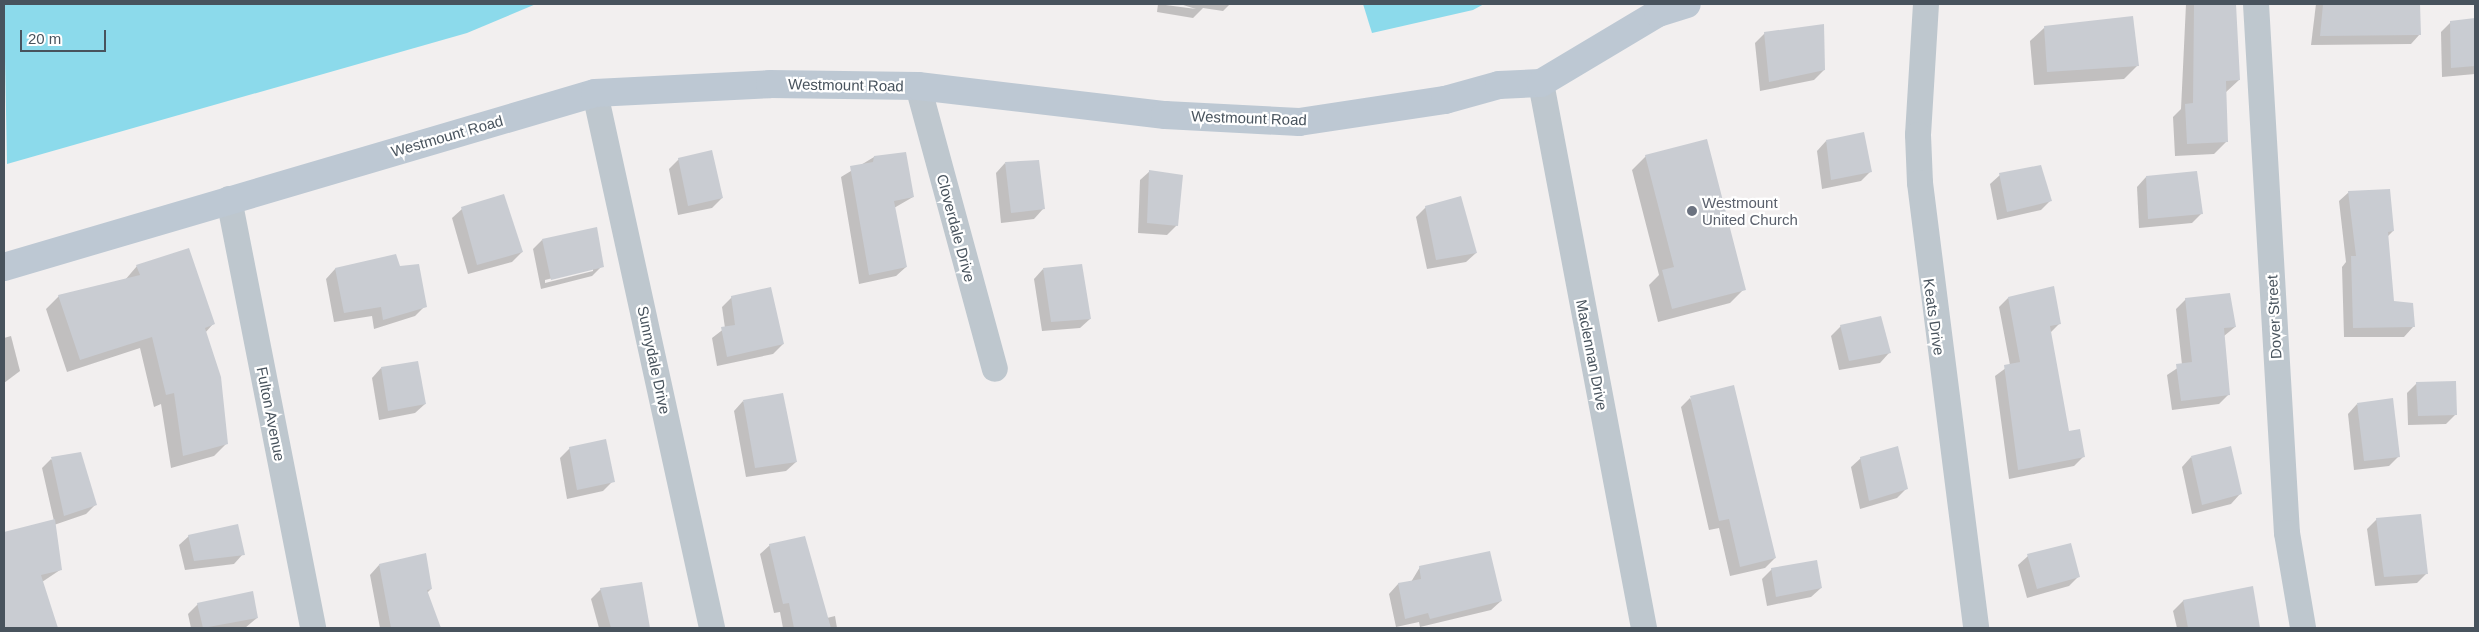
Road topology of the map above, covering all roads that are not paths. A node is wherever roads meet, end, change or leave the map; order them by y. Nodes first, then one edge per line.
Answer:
1 (1686, 4) edge
2 (1926, 4) edge
3 (2256, 4) edge
4 (1540, 83) junction
5 (918, 86) junction
6 (595, 93) junction
7 (229, 199) junction
8 (4, 266) edge
9 (995, 369) dead end
10 (313, 628) edge
11 (712, 628) edge
12 (1644, 628) edge
13 (1976, 628) edge
14 (2303, 628) edge

1 - 4 main road, Westmount Road
2 - 13 street, Keats Drive
3 - 14 street, Dover Street
4 - 5 main road, Westmount Road
4 - 12 street, Maclennan Drive
5 - 6 main road, Westmount Road
5 - 9 street, Cloverdale Drive
6 - 7 main road, Westmount Road
6 - 11 street, Sunnydale Drive
7 - 8 main road, Westmount Road
7 - 10 street, Fulton Avenue

